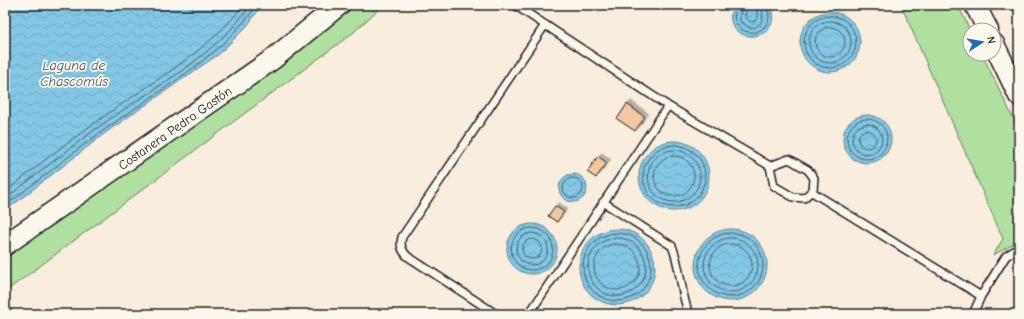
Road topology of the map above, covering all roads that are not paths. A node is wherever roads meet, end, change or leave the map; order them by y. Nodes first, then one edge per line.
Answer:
1 (339, 5) edge
2 (515, 5) edge
3 (975, 5) edge
4 (984, 22) edge
5 (545, 24) junction
6 (1002, 61) edge
7 (1019, 96) edge
8 (668, 106) junction
9 (770, 166) junction
10 (812, 192) junction
11 (603, 202) junction
12 (5, 245) edge
13 (1019, 248) edge
14 (981, 296) junction
15 (496, 314) edge
16 (528, 314) edge
17 (689, 314) edge
18 (973, 314) edge

1 - 12 main road, Costanera Pedro Gastón
2 - 5 lane
3 - 4 main road
5 - 8 lane
5 - 15 lane
6 - 7 main road
8 - 9 lane
8 - 11 lane
9 - 10 lane
9 - 10 lane
10 - 14 lane
11 - 16 lane
11 - 17 lane
13 - 14 lane
14 - 18 lane

